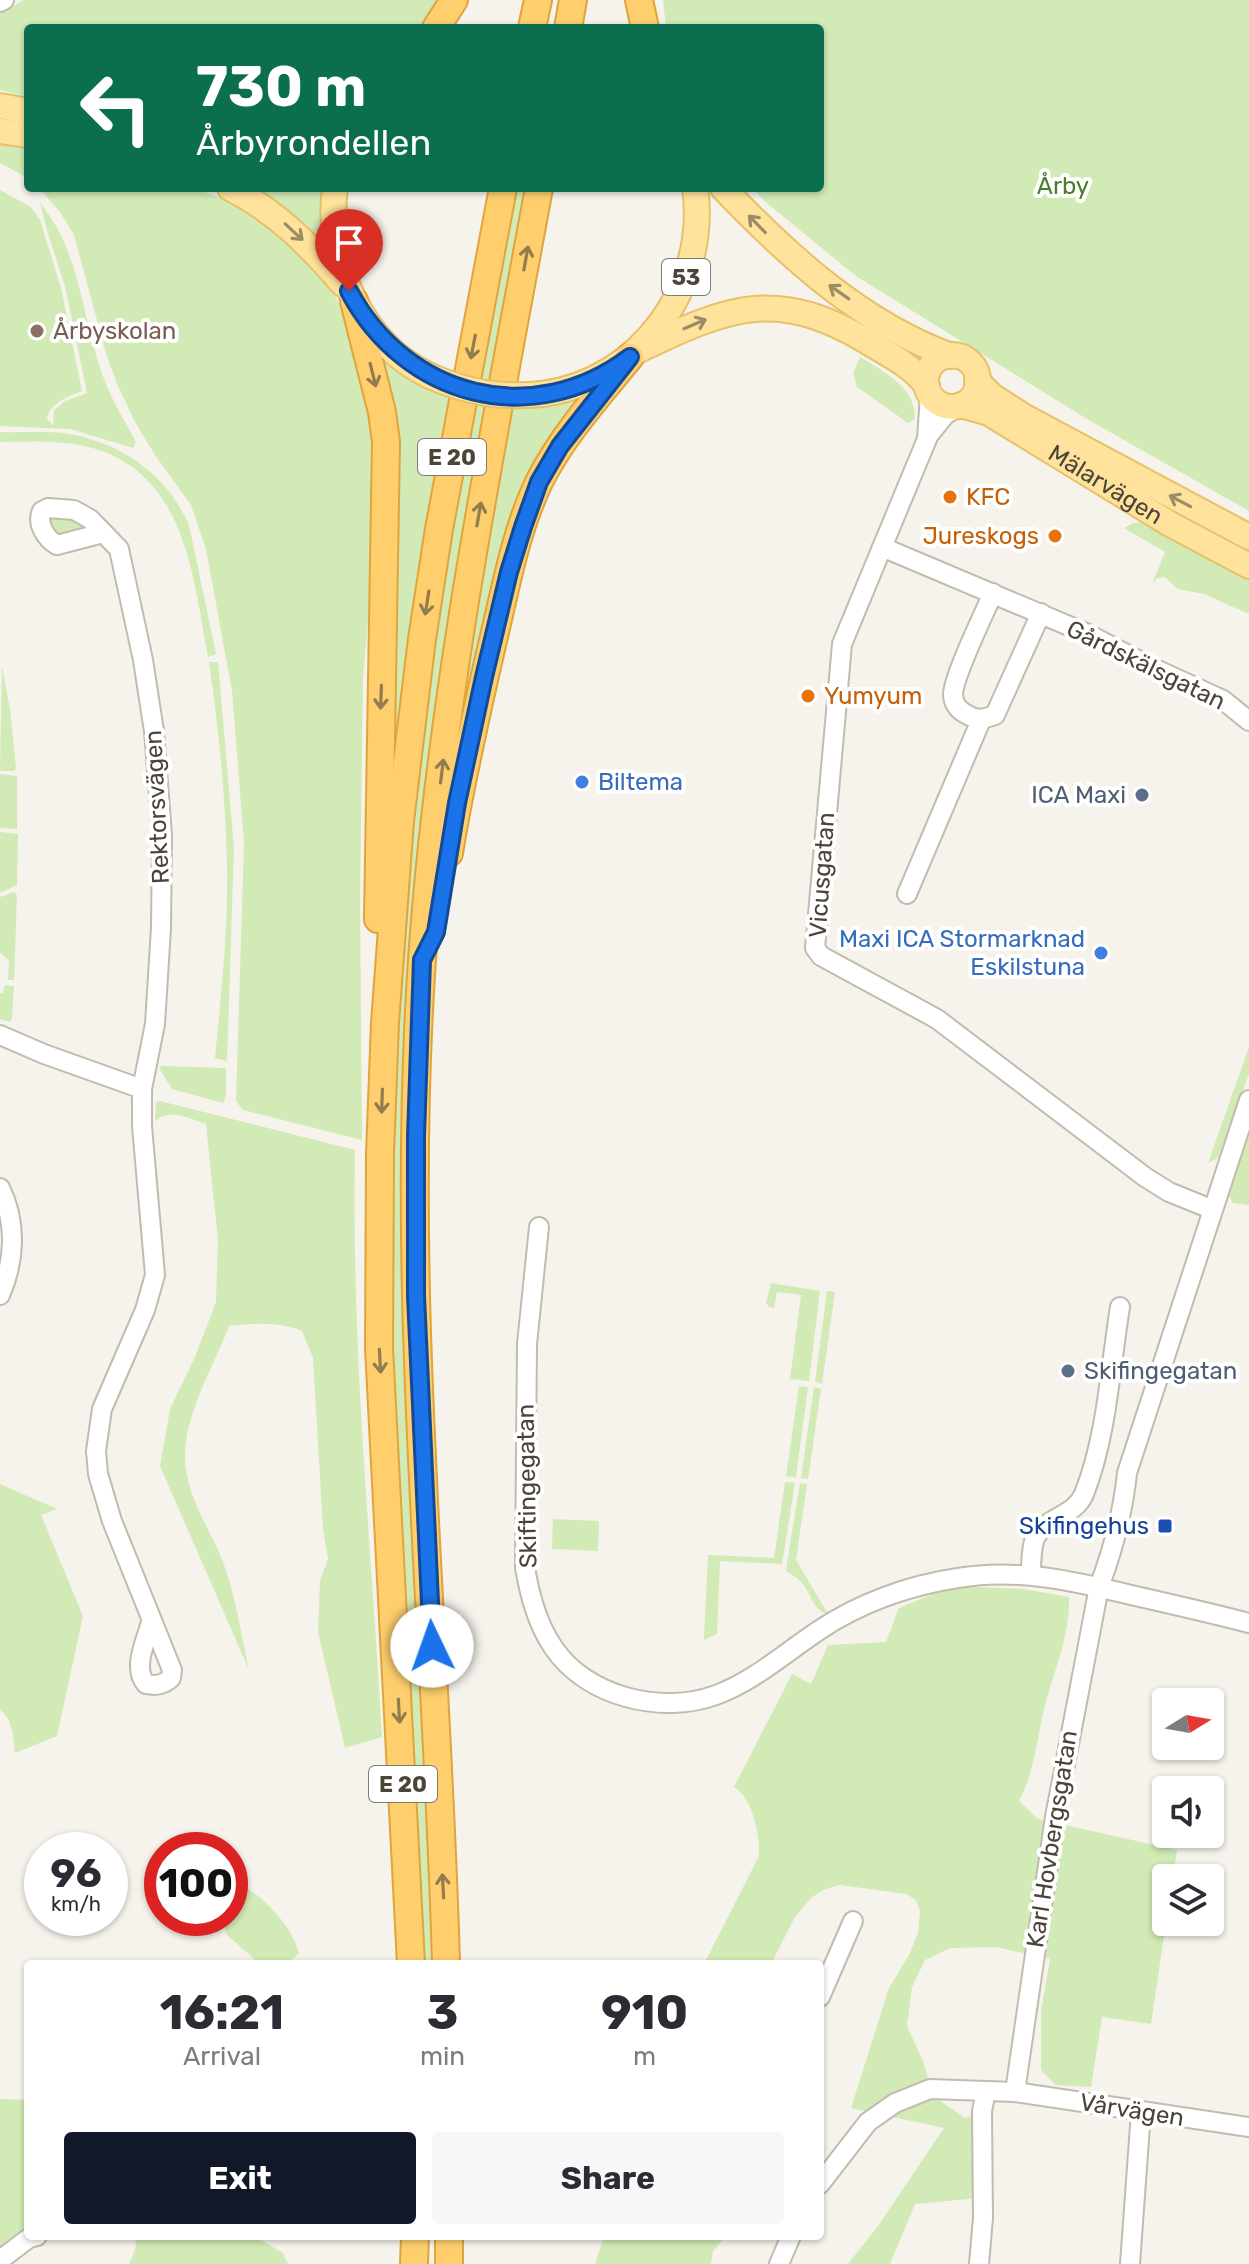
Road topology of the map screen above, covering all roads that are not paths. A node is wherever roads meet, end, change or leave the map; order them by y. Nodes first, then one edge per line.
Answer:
1 (454, 0) edge
2 (538, 0) edge
3 (573, 0) edge
4 (639, 0) edge
5 (439, 24) edge
6 (533, 24) edge
7 (569, 24) edge
8 (644, 24) edge
9 (0, 106) edge
10 (24, 110) edge
11 (0, 131) edge
12 (24, 134) edge
13 (237, 192) edge
14 (335, 192) edge
15 (502, 192) edge
16 (538, 192) edge
17 (696, 192) edge
18 (727, 192) edge
19 (352, 296) junction
20 (633, 354) junction
21 (951, 356) junction
22 (895, 359) junction
23 (977, 381) junction
24 (928, 390) junction
25 (959, 406) junction
26 (927, 439) junction
27 (103, 533) dead end
28 (1249, 537) edge
29 (882, 547) junction
30 (1249, 566) edge
31 (993, 593) junction
32 (1041, 613) junction
33 (981, 720) junction
34 (1249, 721) edge
35 (907, 894) dead end
36 (422, 960) junction
37 (385, 1023) junction
38 (0, 1035) edge
39 (142, 1089) junction
40 (1249, 1100) edge
41 (0, 1188) edge
42 (1211, 1209) junction
43 (539, 1227) dead end
44 (0, 1295) edge
45 (1120, 1307) dead end
46 (1031, 1574) junction
47 (1099, 1587) junction
48 (151, 1622) dead end
49 (1249, 1623) edge
50 (853, 1921) dead end
51 (411, 1960) edge
52 (446, 1960) edge
53 (824, 1988) edge
54 (986, 2091) junction
55 (1015, 2092) junction
56 (1141, 2112) junction
57 (1249, 2127) edge
58 (824, 2175) edge
59 (26, 2240) edge
60 (415, 2240) edge
61 (449, 2240) edge
62 (789, 2240) edge
63 (0, 2260) edge
64 (414, 2264) edge
65 (449, 2264) edge
66 (779, 2264) edge
67 (979, 2264) edge
68 (1130, 2264) edge

1 - 5 highway
2 - 6 highway
3 - 7 highway
4 - 8 highway
9 - 10 main road
11 - 12 main road
13 -> 19 main road, 53
14 - 19 main road, 53
15 -> 37 highway, E 20
36 -> 16 highway, E 20
17 - 20 main road, 53
21 -> 18 main road
19 - 20 main road, 53, bridge
19 -> 37 highway, E 20
20 -> 22 main road
20 - 36 highway, E 20
21 - 23 main road
21 - 24 main road
22 - 24 main road
22 - 26 street
23 - 25 main road
28 -> 23 main road, Mälarvägen
24 - 25 main road
24 - 26 street, Vicusgatan
25 - 26 street, Vicusgatan
25 - 30 main road, Mälarvägen
26 - 29 street, Vicusgatan
27 - 39 street, Rektorsvägen
29 - 31 street, Gårdskälsgatan
29 - 42 street, Vicusgatan
31 - 32 street, Gårdskälsgatan
31 - 33 street
32 - 33 street, Gårdskälsgatan
32 - 34 street, Gårdskälsgatan
33 - 35 street, Gårdskälsgatan
52 -> 36 highway, E 20
37 -> 51 highway, E 20
38 - 39 street
39 - 48 street, Rektorsvägen
40 - 42 street, Karl Hovbergsgatan
41 - 44 street
42 - 47 street, Karl Hovbergsgatan
43 - 46 street, Skiftingegatan
45 - 46 street
46 - 47 street, Skiftingegatan
47 - 49 street
47 - 55 street, Karl Hovbergsgatan
50 - 53 street
54 - 55 street, Vårvägen
54 - 58 street, Vårvägen
54 - 67 street
55 - 56 street, Vårvägen
56 - 57 street, Vårvägen
56 - 68 street
59 - 63 street
60 - 64 highway
61 - 65 highway
62 - 66 street

